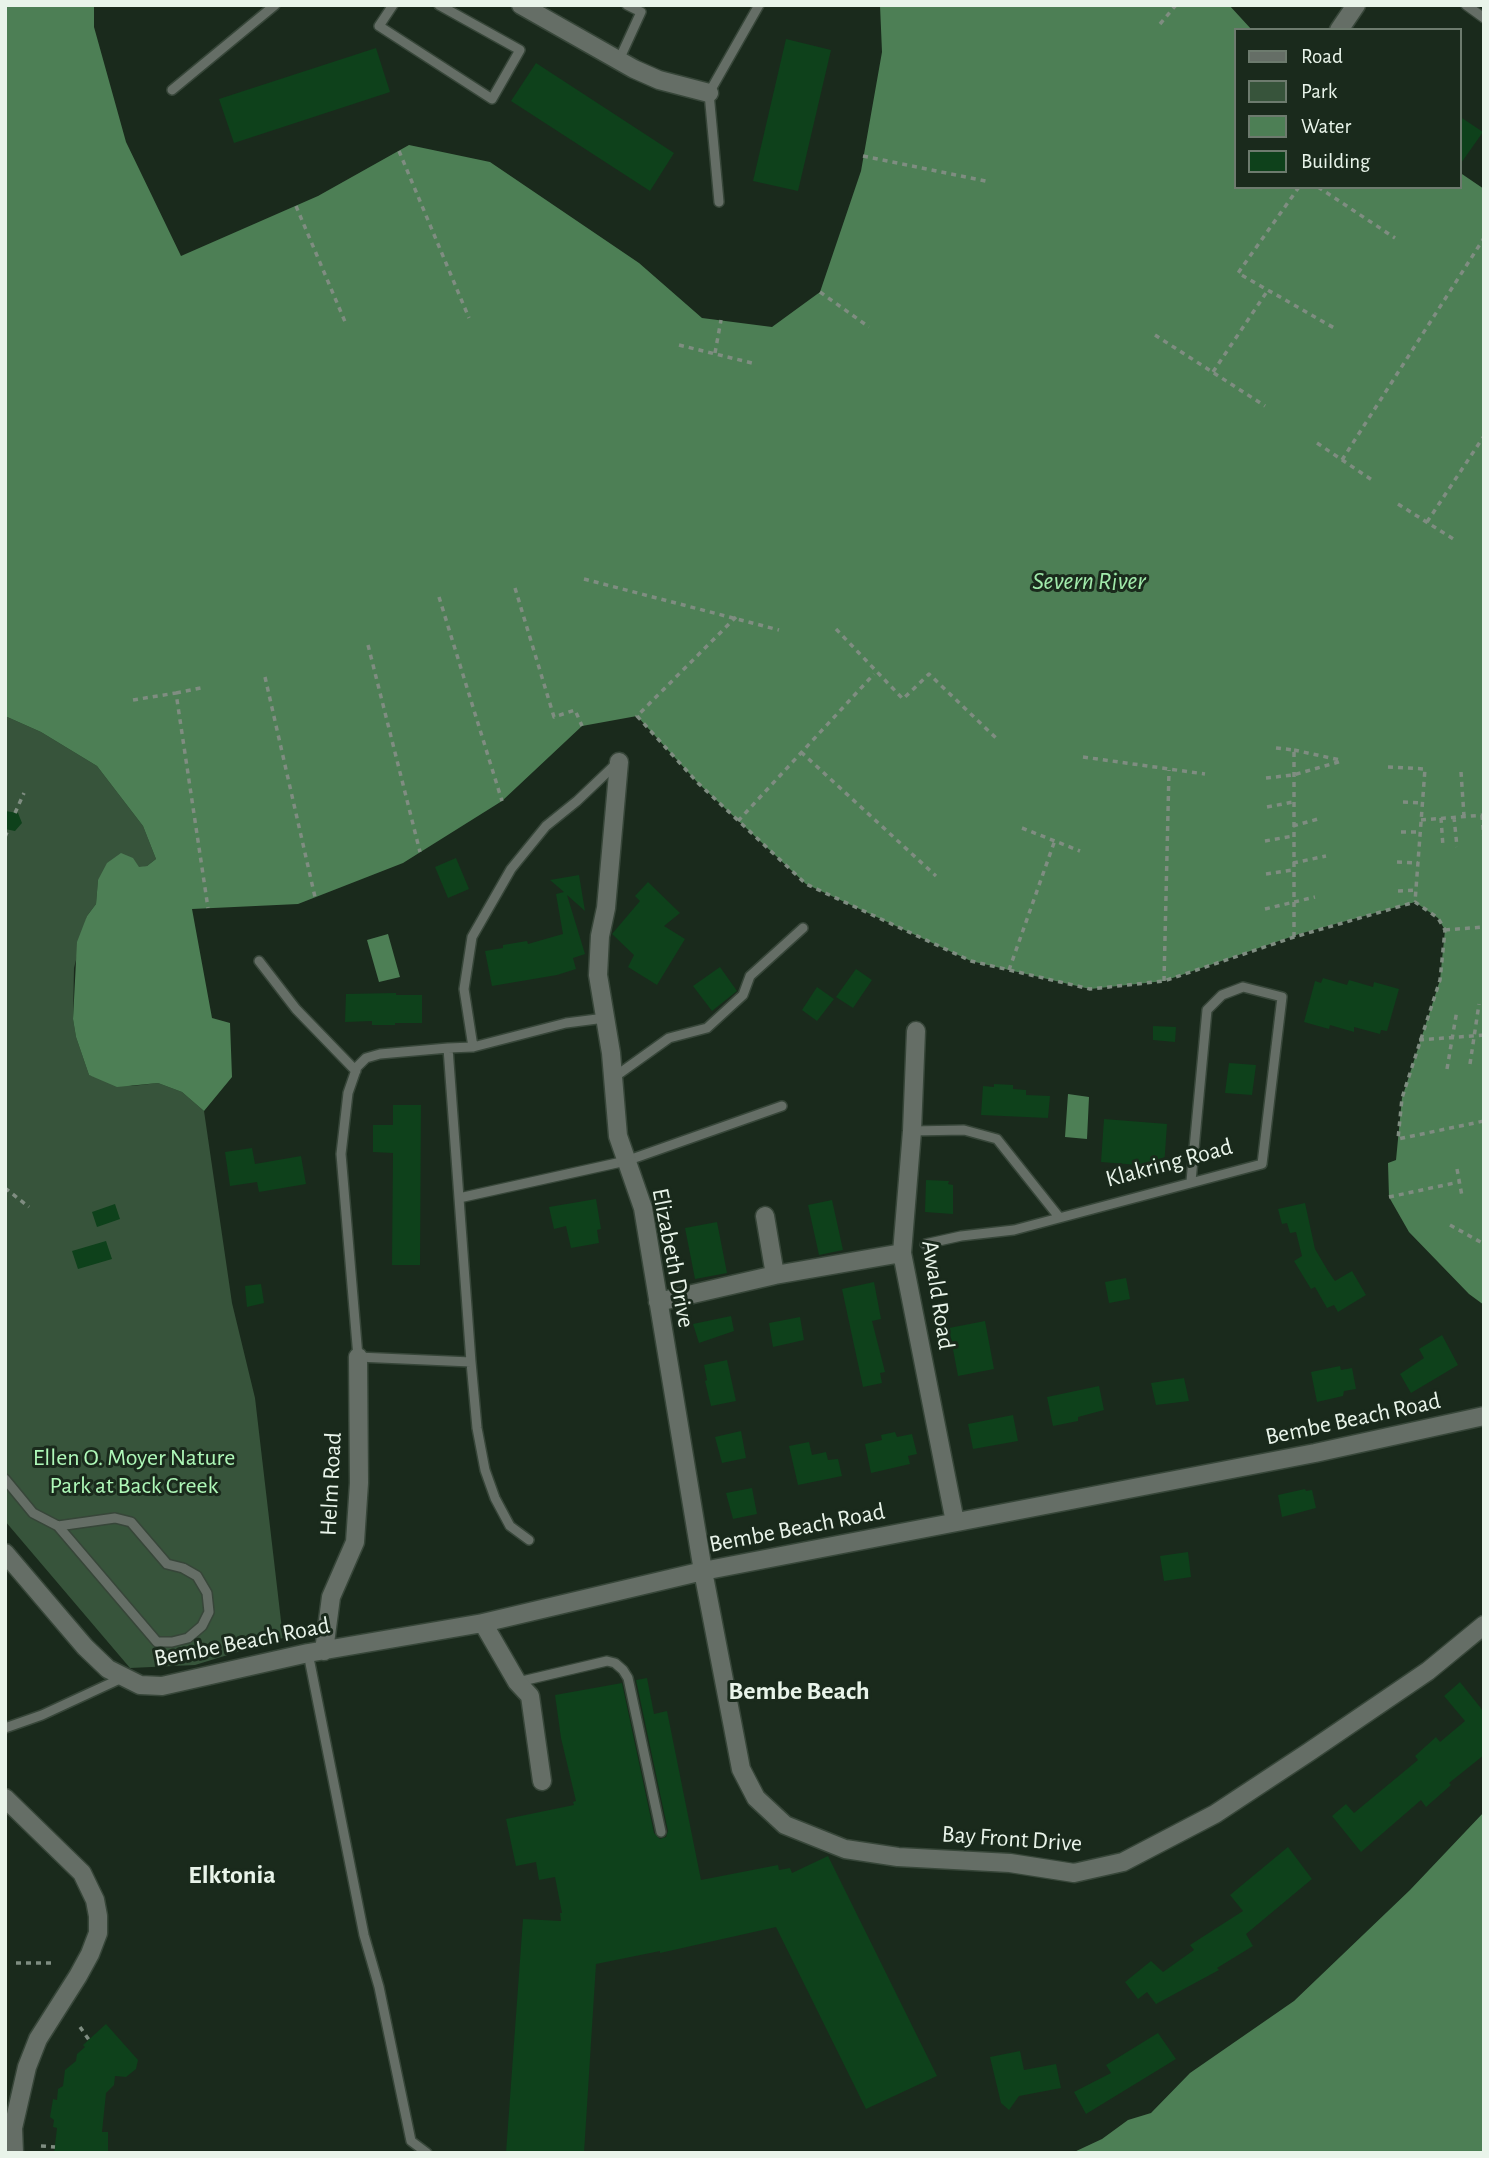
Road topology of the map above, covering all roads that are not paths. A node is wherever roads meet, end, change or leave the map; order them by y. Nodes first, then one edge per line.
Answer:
1 (275, 5) edge
2 (393, 5) edge
3 (439, 5) edge
4 (521, 5) edge
5 (627, 5) edge
6 (759, 5) edge
7 (1356, 5) edge
8 (1466, 5) edge
9 (1484, 18) edge
10 (1340, 28) edge
11 (619, 61) junction
12 (172, 90) dead end
13 (709, 93) junction
14 (719, 202) dead end
15 (619, 762) joint
16 (803, 928) dead end
17 (260, 961) dead end
18 (605, 1018) junction
19 (916, 1031) dead end
20 (474, 1046) junction
21 (449, 1048) junction
22 (356, 1070) junction
23 (613, 1078) junction
24 (782, 1106) dead end
25 (912, 1131) junction
26 (626, 1161) junction
27 (1191, 1181) junction
28 (459, 1198) junction
29 (765, 1216) dead end
30 (1059, 1217) junction
31 (925, 1244) dead end
32 (901, 1253) junction
33 (775, 1275) junction
34 (658, 1302) junction
35 (358, 1357) junction
36 (471, 1362) junction
37 (1484, 1416) edge
38 (5, 1479) edge
39 (956, 1522) junction
40 (58, 1527) junction
41 (529, 1541) dead end
42 (5, 1553) edge
43 (703, 1571) junction
44 (483, 1623) junction
45 (1484, 1625) edge
46 (316, 1652) junction
47 (122, 1678) junction
48 (517, 1682) junction
49 (5, 1728) edge
50 (542, 1781) dead end
51 (5, 1798) edge
52 (661, 1832) dead end
53 (9, 2127) edge
54 (14, 2153) edge
55 (427, 2153) edge

1 - 12 lane
2 - 3 lane
4 - 11 street
5 - 11 lane
6 - 13 lane
7 - 10 street
8 - 9 lane
11 - 13 street
13 - 14 lane
15 - 18 street, Elizabeth Drive
15 - 20 lane
16 - 23 lane
17 - 22 lane
18 - 20 lane
18 - 23 street, Elizabeth Drive
19 - 25 street, Awald Road
20 - 21 lane
21 - 22 lane
21 - 28 lane
22 - 35 lane
23 - 26 street, Elizabeth Drive
24 - 26 lane
25 - 30 lane
25 - 32 street, Awald Road
26 - 28 lane
26 - 34 street, Elizabeth Drive
27 - 27 lane, Klakring Road
27 - 30 lane, Klakring Road
28 - 36 lane
29 - 33 street
30 - 31 lane, Klakring Road
32 - 33 street
32 - 39 street, Awald Road
33 - 34 street
34 - 43 street, Elizabeth Drive
35 - 36 lane
35 - 46 street, Helm Road
36 - 41 lane
37 - 39 street, Bembe Beach Road
38 - 40 lane
39 - 43 street, Bembe Beach Road
40 - 40 lane
42 - 47 street
43 - 44 street, Bembe Beach Road
43 - 45 street, Bay Front Drive
44 - 46 street, Bembe Beach Road
44 - 48 street
46 - 47 street, Bembe Beach Road
46 - 55 lane
47 - 49 lane
48 - 50 street
48 - 52 lane
51 - 53 street
53 - 54 street

